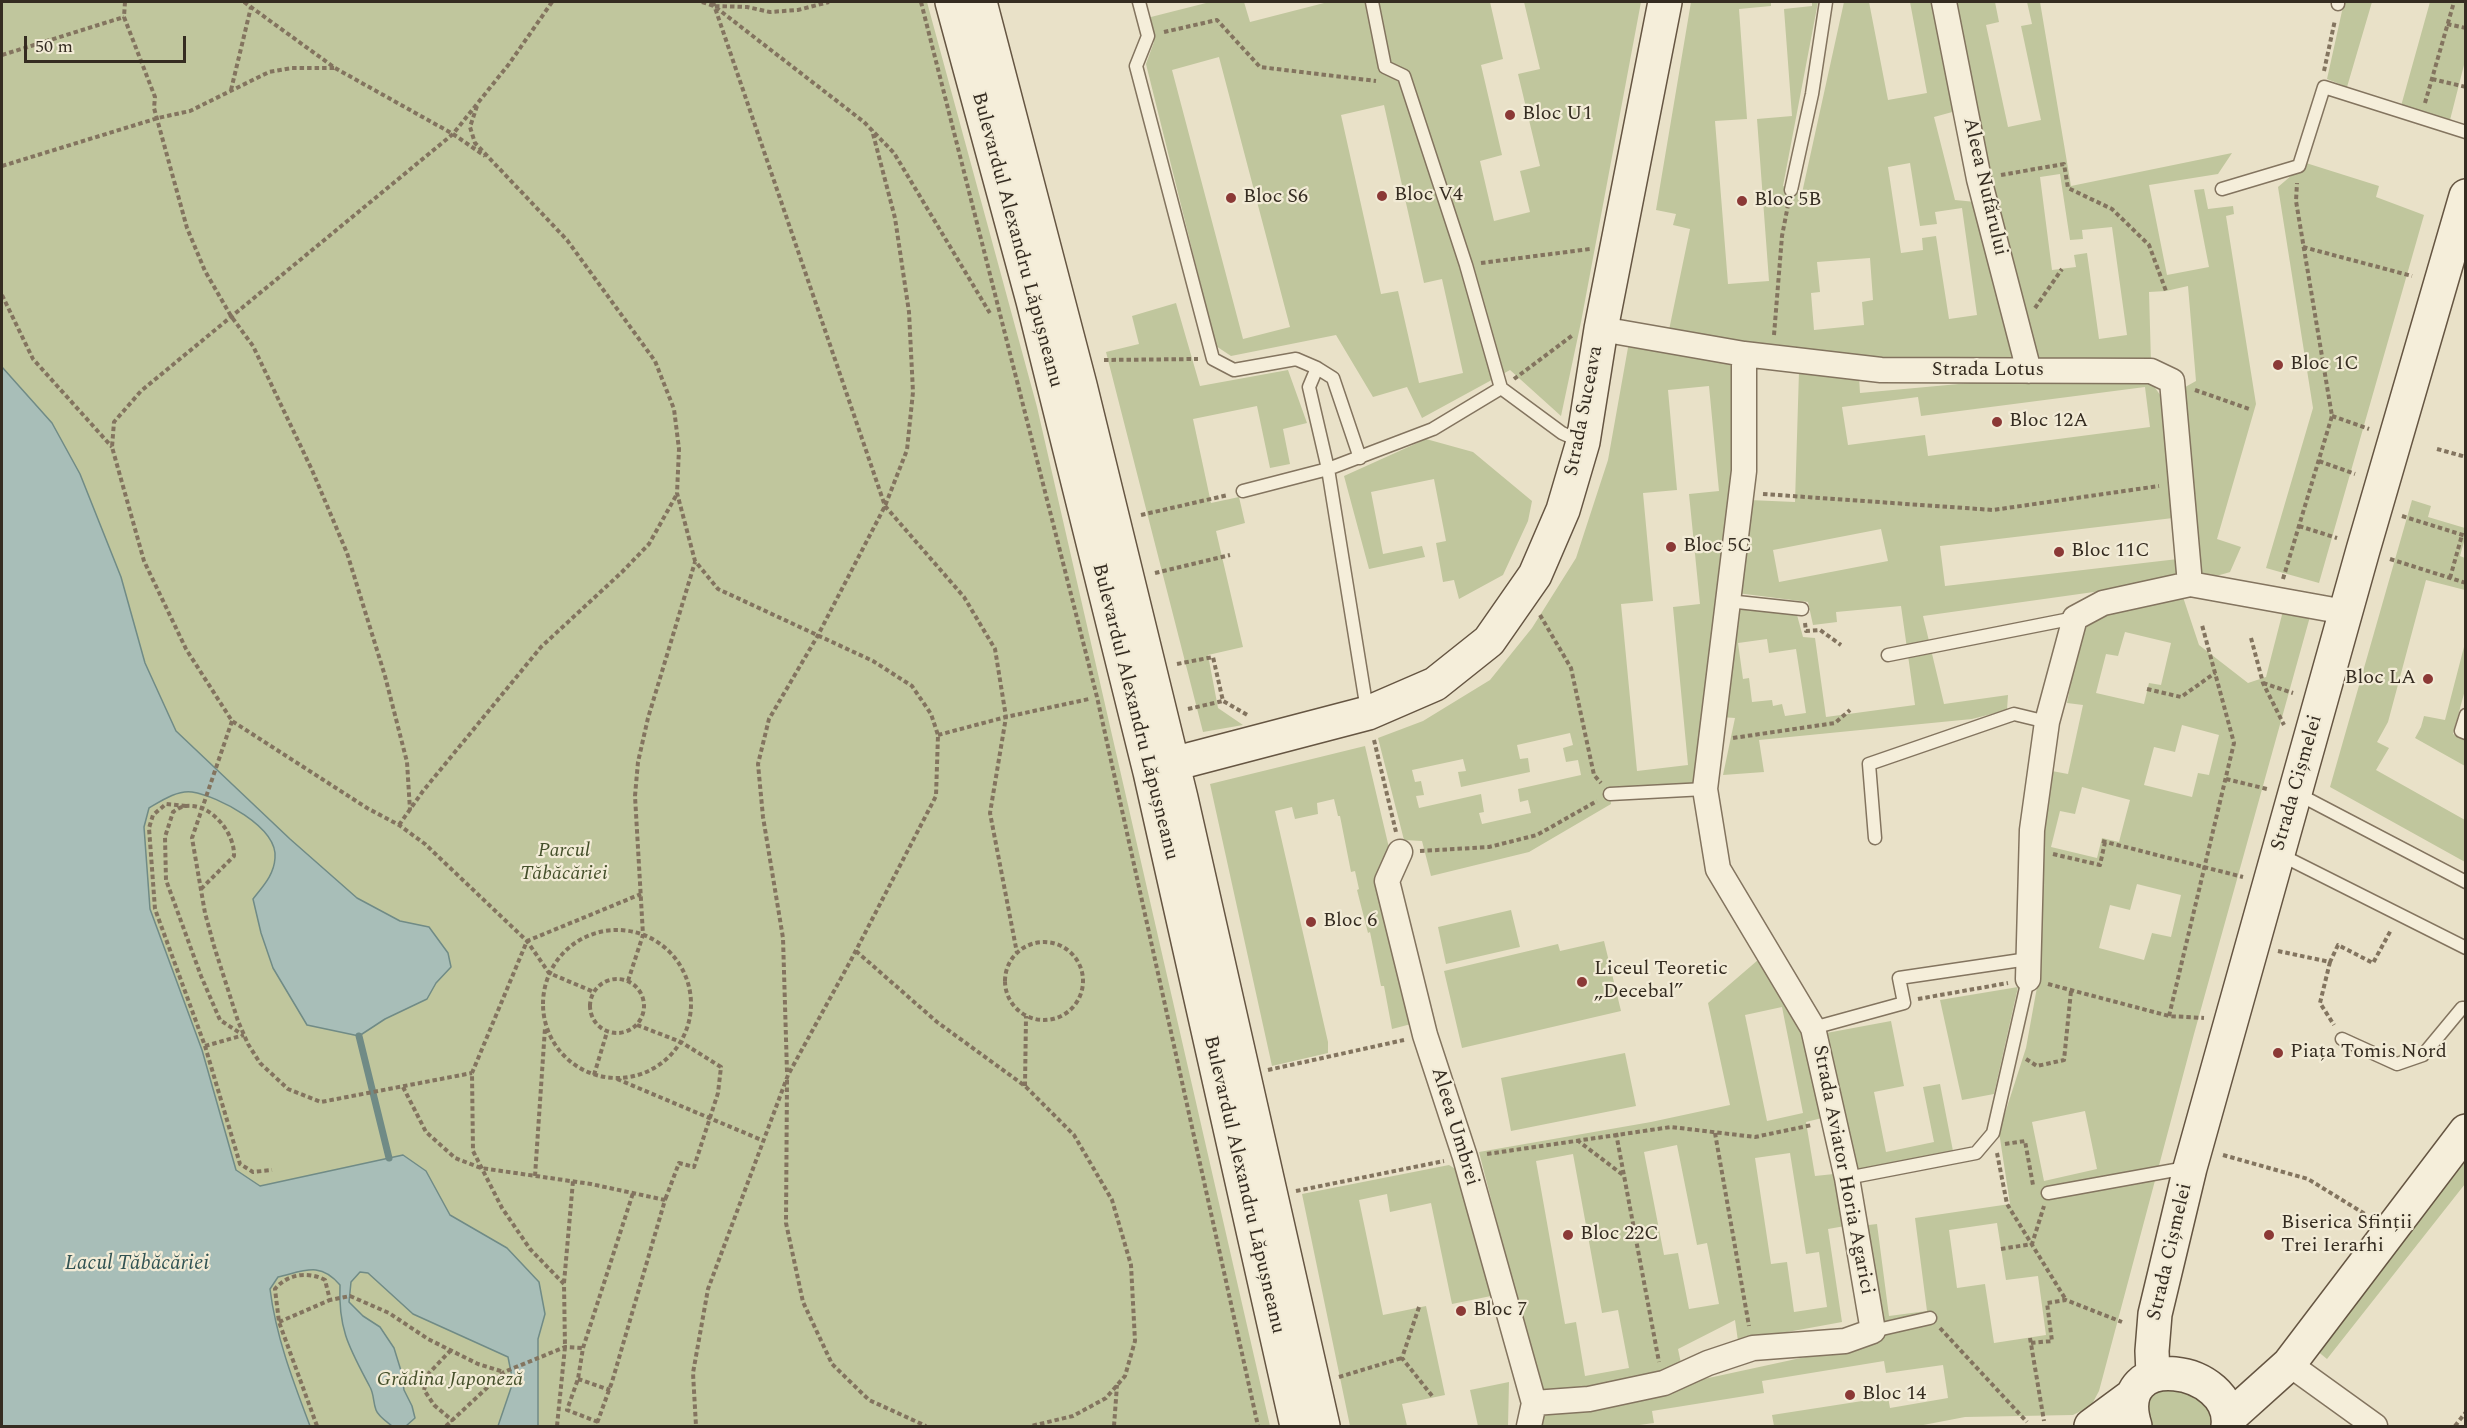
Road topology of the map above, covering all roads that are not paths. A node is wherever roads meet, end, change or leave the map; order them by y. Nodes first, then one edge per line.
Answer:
1 (952, 2) edge
2 (980, 2) edge
3 (1139, 2) edge
4 (1372, 2) edge
5 (1665, 2) edge
6 (1826, 2) edge
7 (1944, 2) edge
8 (2466, 132) edge
9 (2222, 189) dead end
10 (1791, 190) road end
11 (2466, 196) edge
12 (1589, 331) junction
13 (1744, 354) junction
14 (1317, 368) junction
15 (2029, 371) junction
16 (1501, 388) junction
17 (1583, 442) junction
18 (1360, 459) junction
19 (1328, 469) junction
20 (1243, 491) road end
21 (2190, 584) junction
22 (1728, 601) junction
23 (1802, 609) dead end
24 (2345, 612) junction
25 (2075, 618) junction
26 (1888, 655) dead end
27 (2466, 715) edge
28 (2047, 722) junction
29 (1370, 724) junction
30 (2466, 733) edge
31 (1173, 764) junction
32 (1705, 789) junction
33 (2281, 791) junction
34 (1610, 794) road end
35 (1875, 838) dead end
36 (1400, 852) road end
37 (2278, 853) junction
38 (2466, 882) edge
39 (2466, 948) edge
40 (2028, 969) junction
41 (2466, 1008) edge
42 (1813, 1029) junction
43 (2342, 1039) road end
44 (2466, 1131) edge
45 (2190, 1168) junction
46 (1847, 1178) junction
47 (2048, 1193) road end
48 (1930, 1318) road end
49 (1873, 1331) junction
50 (2286, 1368) junction
51 (2206, 1385) junction
52 (2140, 1399) edge
53 (1534, 1403) junction
54 (2229, 1422) edge
55 (1297, 1426) edge
56 (1323, 1426) edge
57 (1529, 1426) edge
58 (2091, 1426) edge
59 (2375, 1426) edge

1 - 55 main road, Bulevardul Alexandru Lăpușneanu
2 - 31 main road, Bulevardul Alexandru Lăpușneanu
3 - 14 lane
4 - 16 lane
5 - 12 main road, Strada Suceava
6 - 10 lane
7 - 15 street, Aleea Nufărului
8 - 9 lane
11 - 24 main road, Strada Cișmelei
12 - 13 street, Strada Lotus
12 - 17 main road, Strada Suceava
13 - 15 street, Strada Lotus
13 - 22 street, Strada Aviator Horia Agarici
14 - 18 lane
14 - 19 lane
15 - 21 street, Strada Lotus
16 - 17 lane
16 - 18 lane
17 - 29 main road, Strada Suceava
18 - 19 lane
19 - 20 lane
19 - 29 lane
21 - 24 street
21 - 25 street
22 - 23 lane
22 - 32 street, Strada Aviator Horia Agarici
24 - 33 main road, Strada Cișmelei
25 - 26 lane
25 - 28 street
27 - 30 lane
28 - 35 lane
28 - 40 street
29 - 31 main road, Strada Suceava
31 - 56 main road, Bulevardul Alexandru Lăpușneanu
32 - 34 lane
32 - 42 street, Strada Aviator Horia Agarici
33 - 37 main road, Strada Cișmelei
33 - 38 lane
36 - 53 street, Aleea Umbrei
37 - 39 lane
37 - 45 main road, Strada Cișmelei
40 - 42 lane
40 - 46 lane
41 - 43 lane
42 - 46 street, Strada Aviator Horia Agarici
44 - 50 main road
45 - 47 lane
45 - 52 main road, Strada Cișmelei
46 - 49 street, Strada Aviator Horia Agarici
48 - 49 lane
49 - 53 street
50 - 51 main road
50 - 54 main road
50 - 59 street
51 - 52 main road
51 - 54 main road
52 - 58 main road
53 - 57 street, Aleea Umbrei

